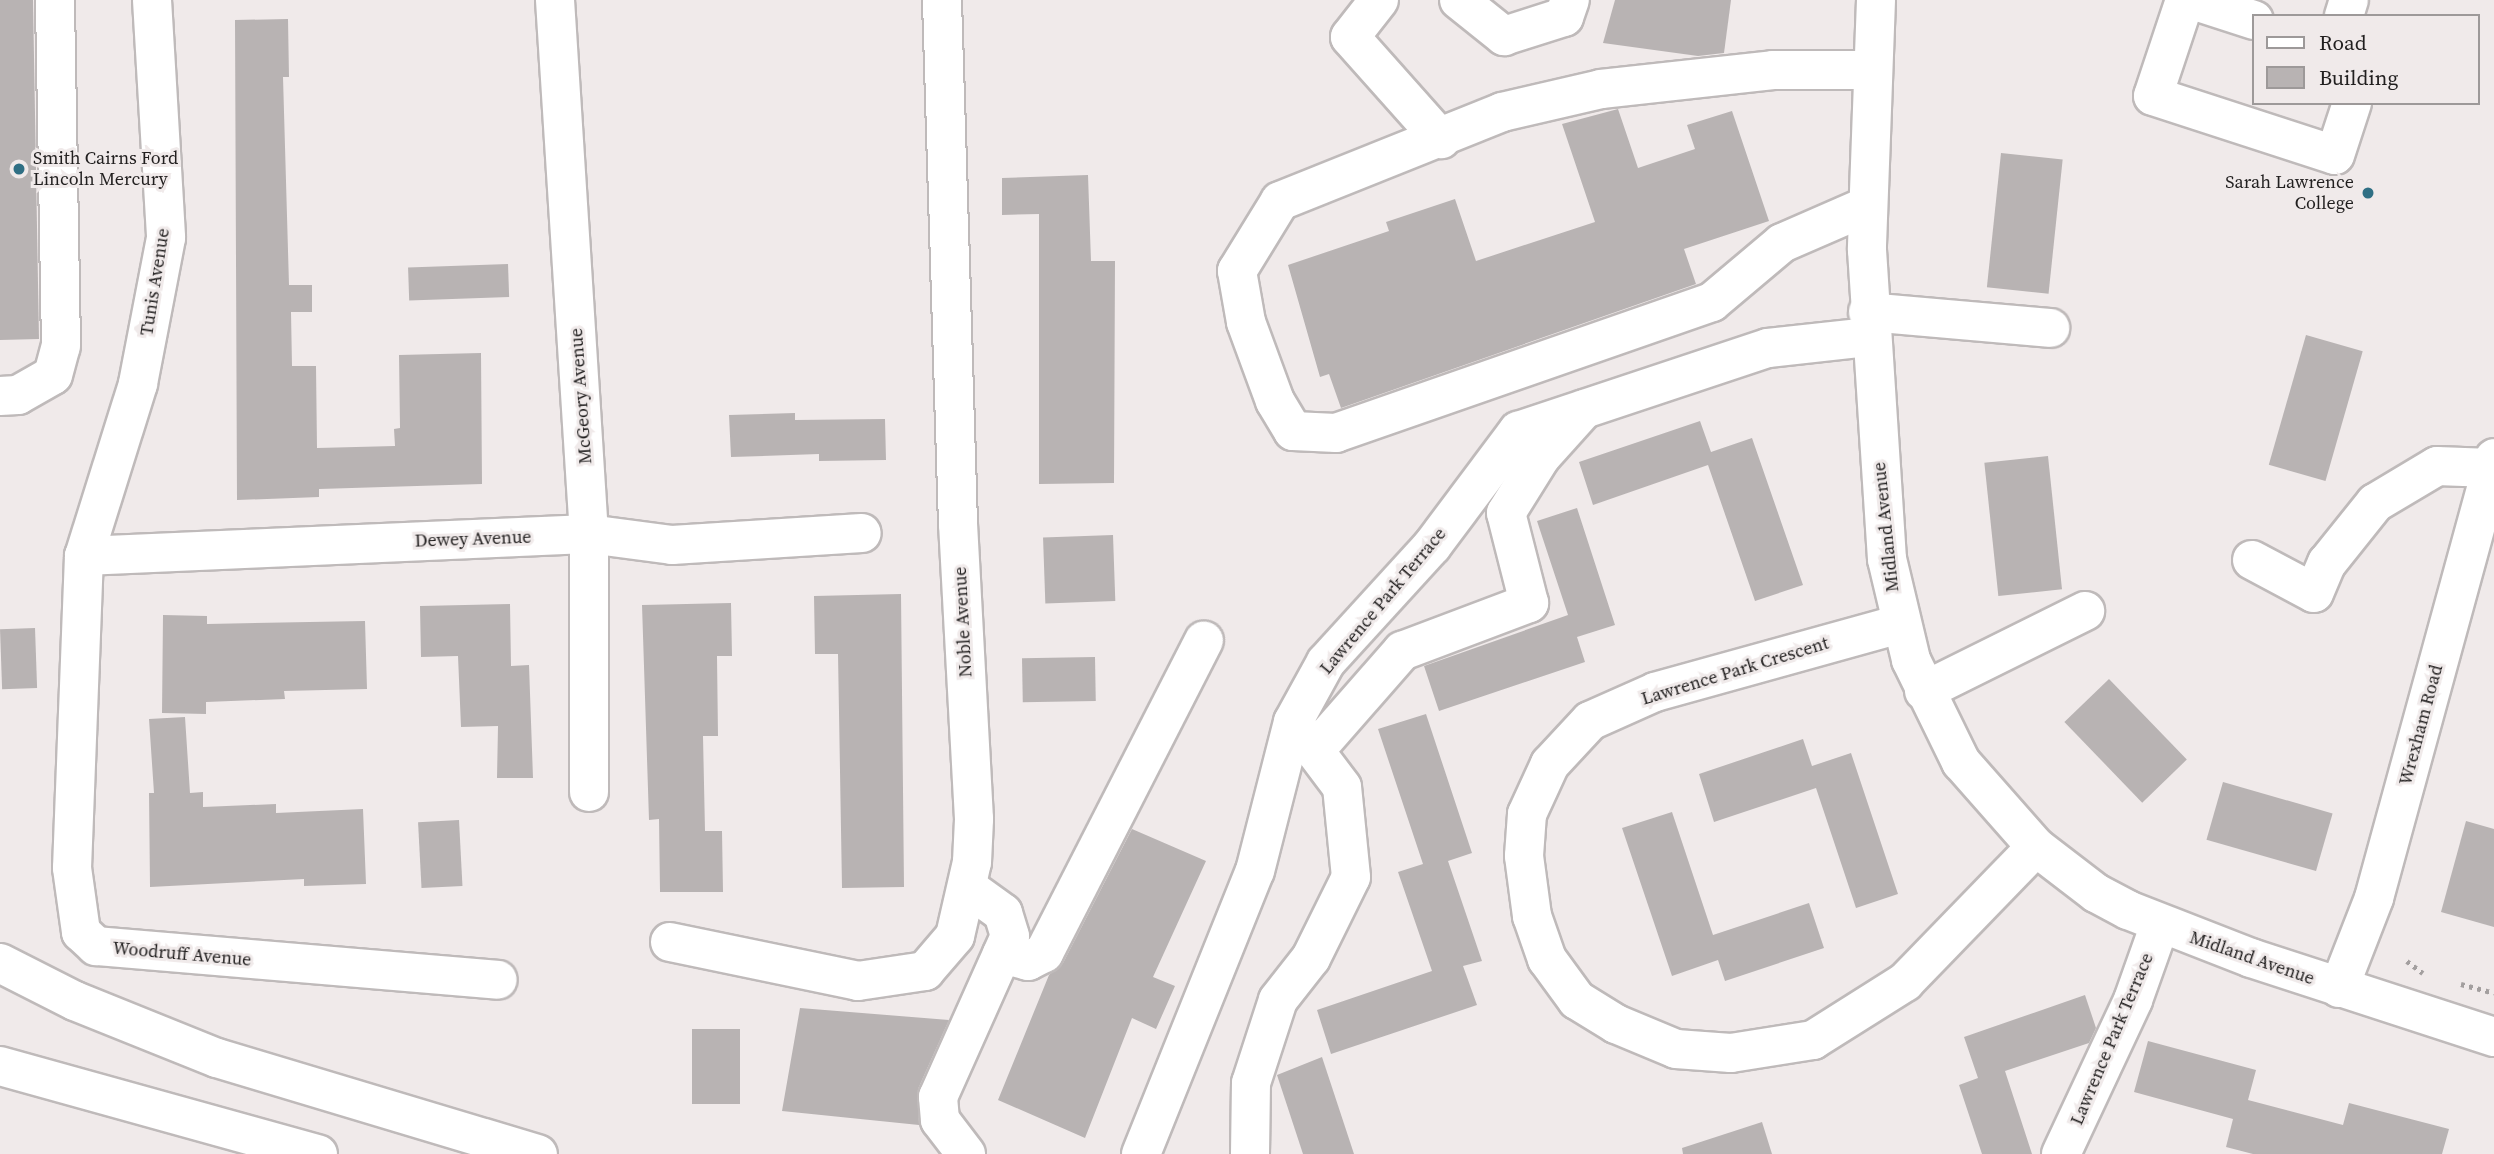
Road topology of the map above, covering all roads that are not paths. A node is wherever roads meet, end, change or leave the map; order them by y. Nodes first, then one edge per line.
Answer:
1 (55, 0) edge
2 (152, 0) edge
3 (555, 0) edge
4 (942, 0) edge
5 (1379, 0) edge
6 (1459, 0) edge
7 (1570, 0) edge
8 (1876, 0) edge
9 (2201, 2) edge
10 (2252, 19) edge
11 (1872, 70) junction
12 (2351, 105) edge
13 (1441, 139) junction
14 (1867, 206) junction
15 (1869, 325) junction
16 (2050, 328) dead end
17 (0, 396) edge
18 (1588, 406) junction
19 (2493, 463) edge
20 (862, 533) dead end
21 (589, 534) junction
22 (84, 556) junction
23 (2252, 560) dead end
24 (2085, 611) dead end
25 (1900, 624) junction
26 (1203, 641) dead end
27 (1924, 691) junction
28 (1306, 735) junction
29 (589, 792) dead end
30 (2036, 847) junction
31 (967, 887) junction
32 (2160, 924) junction
33 (670, 943) dead end
34 (1002, 954) junction
35 (0, 963) edge
36 (498, 980) dead end
37 (2339, 988) junction
38 (2494, 1037) edge
39 (0, 1066) edge
40 (318, 1154) edge
41 (538, 1154) edge
42 (966, 1154) edge
43 (1142, 1154) edge
44 (1250, 1154) edge
45 (2061, 1154) edge

1 - 17 main road
2 - 22 main road, Tunis Avenue
3 - 21 main road, McGeory Avenue
4 - 31 main road, Noble Avenue
5 - 13 main road
6 - 7 main road
8 - 11 main road, Midland Avenue
9 - 10 main road
9 - 12 main road
11 - 13 main road
11 - 14 main road, Midland Avenue
13 - 14 main road
14 - 15 main road, Midland Avenue
15 - 16 main road, Lawrence Park Terrace
15 - 18 main road, Lawrence Park Terrace
15 - 25 main road, Midland Avenue
18 - 28 main road, Lawrence Park Terrace
18 - 28 main road
19 - 23 main road
19 - 37 main road, Wrexham Road
20 - 21 main road, Dewey Avenue
21 - 22 main road, Dewey Avenue
21 - 29 main road, McGeory Avenue
22 - 36 main road, Woodruff Avenue
24 - 27 main road
25 - 27 main road, Midland Avenue
25 - 30 main road, Lawrence Park Crescent
26 - 34 main road
27 - 30 main road, Midland Avenue
28 - 43 main road
28 - 44 main road
30 - 32 main road, Midland Avenue
31 - 33 main road, Noble Avenue
31 - 34 main road
32 - 37 main road, Midland Avenue
32 - 45 main road, Lawrence Park Terrace
34 - 42 main road
35 - 41 main road
37 - 38 main road, Midland Avenue
39 - 40 main road

